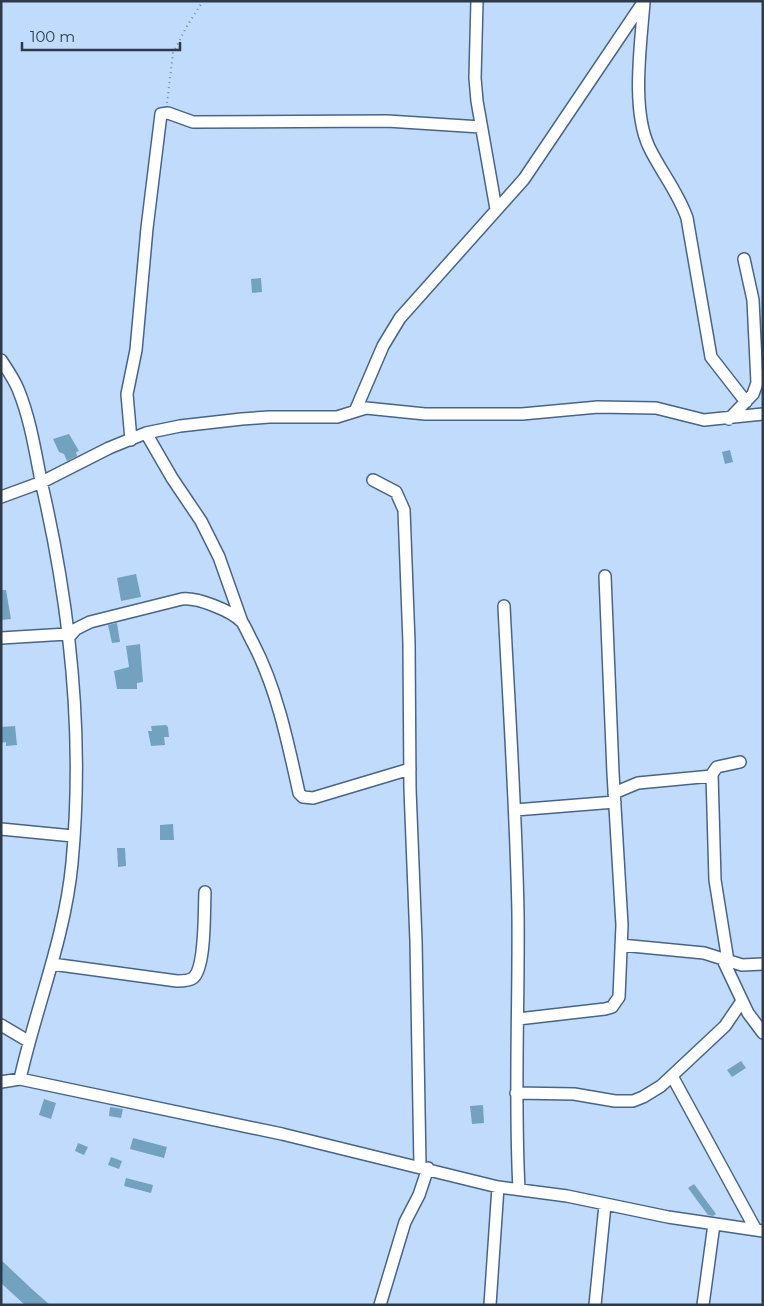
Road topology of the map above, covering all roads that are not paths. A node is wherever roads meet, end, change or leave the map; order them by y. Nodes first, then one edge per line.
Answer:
1 (477, 1) edge
2 (644, 1) edge
3 (480, 127) junction
4 (496, 209) junction
5 (744, 259) dead end
6 (1, 360) edge
7 (746, 402) junction
8 (356, 409) junction
9 (763, 414) edge
10 (729, 419) junction
11 (146, 433) junction
12 (131, 440) junction
13 (373, 480) dead end
14 (42, 482) junction
15 (1, 497) edge
16 (605, 576) dead end
17 (504, 606) dead end
18 (242, 622) junction
19 (67, 636) junction
20 (1, 638) edge
21 (740, 762) dead end
22 (410, 769) junction
23 (712, 776) junction
24 (614, 797) junction
25 (515, 810) junction
26 (1, 829) edge
27 (73, 836) junction
28 (205, 892) dead end
29 (621, 945) junction
30 (725, 960) junction
31 (52, 964) junction
32 (763, 964) edge
33 (742, 1001) junction
34 (518, 1019) junction
35 (1, 1025) edge
36 (763, 1033) edge
37 (28, 1041) junction
38 (672, 1076) junction
39 (20, 1079) junction
40 (1, 1082) edge
41 (516, 1094) junction
42 (424, 1167) junction
43 (498, 1187) junction
44 (519, 1189) junction
45 (606, 1205) junction
46 (714, 1224) junction
47 (759, 1231) edge
48 (380, 1305) edge
49 (490, 1305) edge
50 (595, 1305) edge
51 (703, 1305) edge

1 - 3 street
2 - 4 street
2 - 7 street
3 - 4 street
3 - 12 street
4 - 8 street
5 - 7 street
6 - 14 street
7 - 10 street
8 - 10 street
8 - 11 street
9 - 10 street
11 - 12 street
11 - 18 street
12 - 14 street
13 - 22 street
14 - 15 street
14 - 19 street
16 - 24 street
17 - 25 street
18 - 19 street
18 - 22 street
19 - 20 street
19 - 27 street
21 - 23 street
22 - 42 street
23 - 24 street
23 - 30 street
24 - 25 street
24 - 29 street
25 - 34 street
26 - 27 street
27 - 31 street
28 - 31 street
29 - 30 street
29 - 34 street
30 - 32 street
30 - 33 street
31 - 37 street
33 - 36 street
33 - 38 street
34 - 41 street
35 - 37 street
37 - 39 street
38 - 41 street
38 - 47 street
39 - 40 street
39 - 42 street
41 - 44 street
42 - 43 street
42 - 48 street
43 - 44 street
43 - 49 street
44 - 45 street
45 - 46 street
45 - 50 street
46 - 47 street
46 - 51 street

